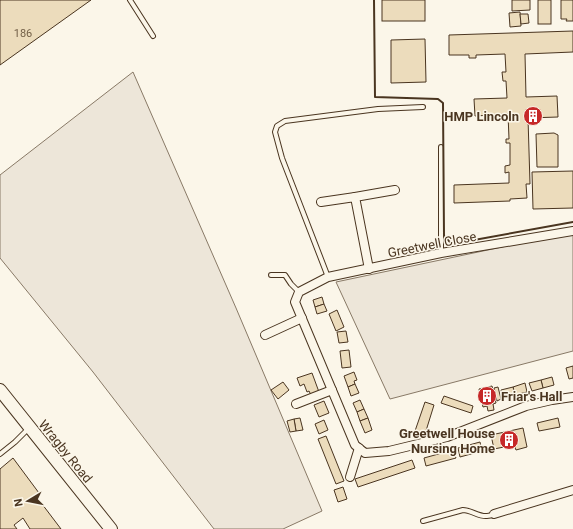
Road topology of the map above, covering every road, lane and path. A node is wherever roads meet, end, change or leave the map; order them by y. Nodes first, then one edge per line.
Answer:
1 (130, 0) edge
2 (153, 36) dead end
3 (423, 107) dead end
4 (440, 147) dead end
5 (395, 190) dead end
6 (355, 197) junction
7 (321, 202) dead end
8 (573, 231) edge
9 (441, 253) junction
10 (369, 269) junction
11 (271, 275) dead end
12 (328, 277) junction
13 (299, 292) junction
14 (302, 318) junction
15 (265, 335) dead end
16 (0, 390) edge
17 (332, 390) junction
18 (573, 397) edge
19 (296, 404) dead end
20 (29, 427) junction
21 (362, 451) junction
22 (0, 454) edge
23 (350, 477) dead end
24 (573, 490) edge
25 (494, 514) joint
26 (423, 520) dead end
27 (111, 529) edge

1 - 2 lane
3 - 12 lane
4 - 9 lane
5 - 6 street
6 - 7 street
6 - 10 street
8 - 9 street, Greetwell Close
9 - 10 street, Greetwell Close
10 - 12 street, Greetwell Close
11 - 13 lane
12 - 13 street, Greetwell Close
13 - 14 street
14 - 15 street
14 - 17 street
16 - 20 main road, Wragby Road
17 - 19 street
17 - 21 street
18 - 21 street
20 - 22 lane
20 - 27 main road, Wragby Road
21 - 23 street
24 - 25 street
25 - 26 lane

